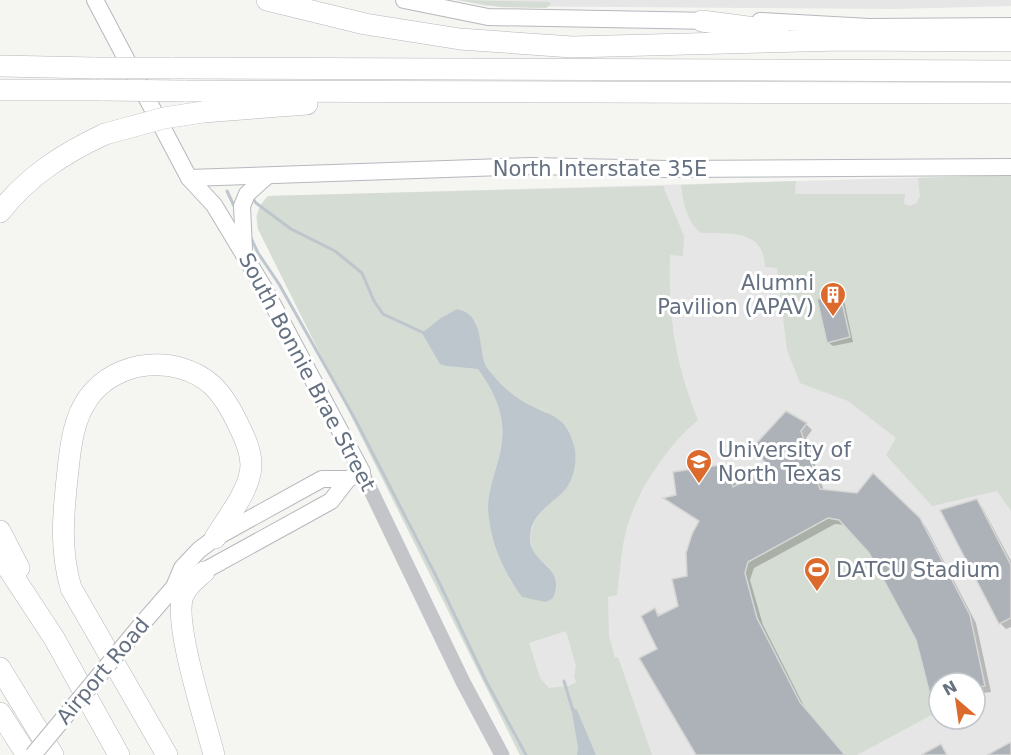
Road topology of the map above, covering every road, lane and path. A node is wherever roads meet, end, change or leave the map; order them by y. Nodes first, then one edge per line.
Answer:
1 (95, 0) edge
2 (267, 0) edge
3 (404, 0) edge
4 (702, 21) junction
5 (1011, 26) edge
6 (841, 40) junction
7 (1011, 41) edge
8 (454, 64) dead end
9 (0, 66) edge
10 (495, 69) junction
11 (1011, 71) edge
12 (0, 90) edge
13 (494, 92) junction
14 (1011, 93) edge
15 (1011, 167) edge
16 (267, 176) junction
17 (189, 178) junction
18 (0, 212) edge
19 (245, 254) junction
20 (355, 475) junction
21 (0, 531) edge
22 (215, 538) junction
23 (0, 555) edge
24 (204, 572) junction
25 (174, 587) junction
26 (54, 638) junction
27 (0, 668) edge
28 (0, 713) edge
29 (27, 755) edge
30 (33, 755) edge
31 (53, 755) edge
32 (119, 755) edge
33 (166, 755) edge
34 (214, 755) edge
35 (502, 755) edge

1 - 17 main road, South Bonnie Brae Street
2 - 6 highway
3 - 4 main road
4 - 5 main road
4 - 6 highway
6 - 7 highway
8 - 10 highway
9 - 10 highway, bridge
10 - 11 highway
12 - 13 highway, bridge
13 - 14 highway
13 - 18 highway, bridge
15 - 16 main road, North Interstate 35E
16 - 17 main road, North Interstate 35E
16 - 19 main road
17 - 19 main road, South Bonnie Brae Street
19 - 20 main road, South Bonnie Brae Street
20 - 22 main road, Airport Road
20 - 24 main road, Airport Road
20 - 35 street, South Bonnie Brae Street
21 - 26 highway
22 - 25 main road, Airport Road
22 - 33 highway
23 - 26 highway
24 - 25 main road, Airport Road
24 - 34 highway
25 - 30 main road, Airport Road, bridge
26 - 32 highway
27 - 31 highway
28 - 29 highway

